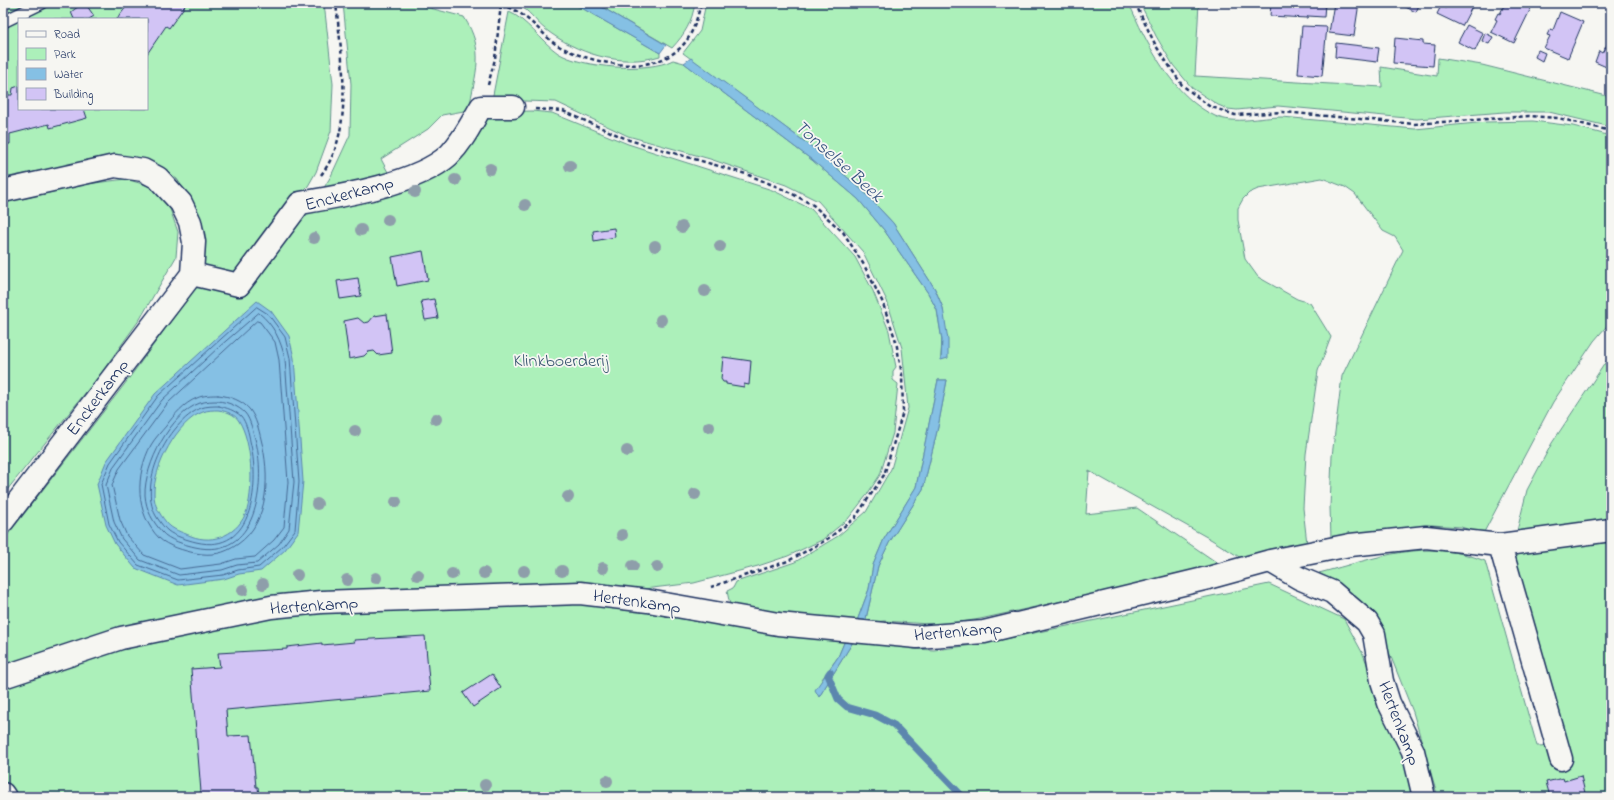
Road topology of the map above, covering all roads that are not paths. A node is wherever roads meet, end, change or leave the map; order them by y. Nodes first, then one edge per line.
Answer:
1 (42, 3) edge
2 (3, 22) edge
3 (513, 107) road end
4 (3, 191) edge
5 (192, 274) junction
6 (3, 520) edge
7 (1611, 530) edge
8 (1500, 545) junction
9 (1270, 561) junction
10 (3, 677) edge
11 (1561, 759) dead end
12 (3, 794) edge
13 (5, 797) edge
14 (1424, 797) edge

1 - 2 lane
3 - 5 street, Enckerkamp
4 - 5 street
5 - 6 street, Enckerkamp
7 - 8 street, Hertenkamp
8 - 9 street, Hertenkamp
8 - 11 street
9 - 10 street, Hertenkamp
9 - 14 street, Hertenkamp
12 - 13 street

